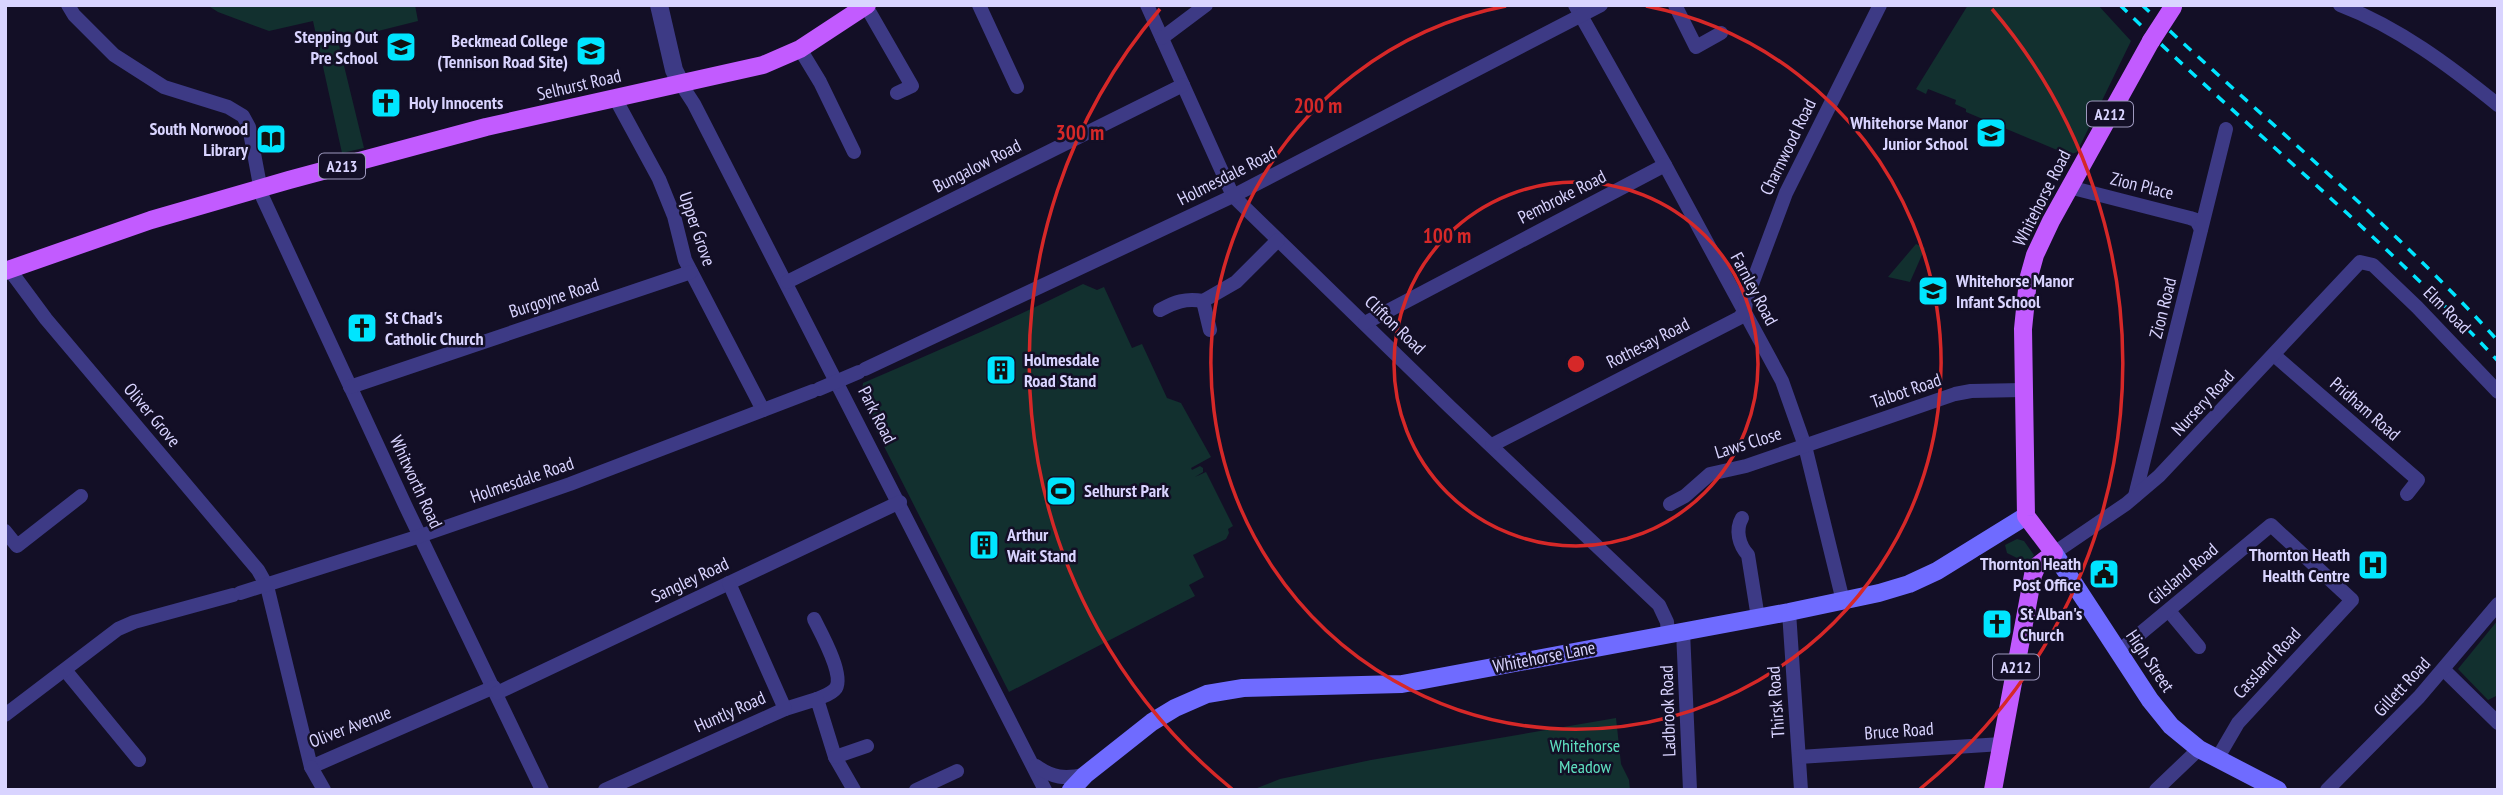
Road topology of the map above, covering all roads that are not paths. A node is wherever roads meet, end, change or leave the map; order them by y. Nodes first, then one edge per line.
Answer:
1 (68, 5) edge
2 (659, 5) edge
3 (979, 5) edge
4 (1147, 5) edge
5 (1206, 5) edge
6 (1601, 5) edge
7 (1675, 5) edge
8 (1880, 5) edge
9 (2340, 5) edge
10 (866, 6) edge
11 (2173, 6) edge
12 (1579, 10) edge
13 (1721, 33) dead end
14 (1161, 38) junction
15 (800, 49) junction
16 (681, 84) junction
17 (1183, 85) junction
18 (1017, 87) dead end
19 (897, 93) dead end
20 (615, 98) junction
21 (2498, 105) edge
22 (2227, 130) dead end
23 (854, 152) dead end
24 (1665, 165) junction
25 (2069, 187) junction
26 (260, 188) junction
27 (1233, 196) junction
28 (2201, 229) junction
29 (1278, 240) junction
30 (2364, 262) joint
31 (8, 267) edge
32 (691, 272) junction
33 (788, 282) junction
34 (1203, 301) junction
35 (1160, 310) dead end
36 (1745, 312) junction
37 (1365, 323) junction
38 (1210, 330) dead end
39 (2273, 355) junction
40 (838, 382) junction
41 (350, 387) junction
42 (2023, 390) junction
43 (2498, 392) edge
44 (762, 410) junction
45 (1492, 445) junction
46 (1805, 446) junction
47 (2407, 494) dead end
48 (80, 496) dead end
49 (2135, 496) junction
50 (900, 502) junction
51 (1670, 504) dead end
52 (2026, 516) junction
53 (1742, 518) dead end
54 (2271, 525) joint
55 (5, 531) edge
56 (421, 536) junction
57 (2054, 553) junction
58 (729, 583) junction
59 (267, 586) junction
60 (1843, 601) junction
61 (2498, 604) edge
62 (2169, 611) junction
63 (1788, 612) junction
64 (1758, 618) junction
65 (814, 619) dead end
66 (1675, 633) junction
67 (2199, 647) dead end
68 (2118, 652) junction
69 (65, 670) junction
70 (2444, 670) junction
71 (495, 690) junction
72 (817, 699) junction
73 (785, 709) junction
74 (5, 715) edge
75 (2498, 723) edge
76 (2002, 744) junction
77 (867, 746) dead end
78 (2199, 748) junction
79 (835, 757) junction
80 (1798, 757) junction
81 (2217, 759) junction
82 (139, 760) dead end
83 (1034, 765) junction
84 (311, 766) junction
85 (957, 771) dead end
86 (1085, 775) junction
87 (324, 790) edge
88 (542, 790) edge
89 (605, 790) edge
90 (854, 790) edge
91 (916, 790) edge
92 (1045, 790) edge
93 (1071, 790) edge
94 (1690, 790) edge
95 (1801, 790) edge
96 (1993, 790) edge
97 (2156, 790) edge
98 (2278, 790) edge
99 (2327, 790) edge

1 - 26 street, Whitworth Road
2 - 16 street
3 - 18 street
4 - 14 street, Clifton Road
5 - 14 street
6 - 12 street, Holmesdale Road
7 - 13 street
8 - 36 street, Charnwood Road
9 - 21 street
10 - 15 main road, Selhurst Road / A213
10 - 19 street
11 - 25 main road, Whitehorse Road / A212, bridge
12 - 24 street, Farnley Road
12 - 27 street, Holmesdale Road
14 - 17 street, Clifton Road
15 - 16 main road, Selhurst Road / A213
15 - 23 street
16 - 20 main road, Selhurst Road / A213
16 - 33 street, Park Road
17 - 27 street, Clifton Road
17 - 33 street, Bungalow Road
20 - 26 main road, Selhurst Road / A213
20 - 32 street, Upper Grove
22 - 28 street, Zion Road
24 - 36 street, Farnley Road
24 - 37 street, Pembroke Road
25 - 28 street, Zion Place
25 - 42 main road, Whitehorse Road / A212
26 - 31 main road, Selhurst Road / A213
26 - 41 street, Whitworth Road
27 - 29 street, Clifton Road
27 - 40 street, Holmesdale Road
28 - 49 street, Zion Road
29 - 34 street
29 - 37 street, Clifton Road
30 - 39 street, Nursery Road
30 - 43 street, Elm Road
31 - 59 street, Oliver Grove
32 - 41 street, Burgoyne Road
32 - 44 street, Upper Grove
33 - 40 street, Park Road
34 - 35 street
34 - 38 street
36 - 45 street, Rothesay Road
36 - 46 street, Farnley Road
37 - 45 street, Clifton Road
39 - 47 street, Pridham Road
39 - 49 street, Nursery Road
40 - 44 street, Holmesdale Road
40 - 50 street, Park Road
41 - 56 street, Whitworth Road
42 - 46 street, Talbot Road
42 - 52 main road, Whitehorse Road / A212
44 - 56 street, Holmesdale Road
45 - 66 street, Clifton Road
46 - 51 street, Laws Close
46 - 60 street, Farnley Road
48 - 55 street
49 - 57 street, Nursery Road
50 - 58 street, Sangley Road
50 - 83 street, Park Road
52 - 57 main road, High Street
52 - 60 main road, Whitehorse Lane
53 - 64 street
54 - 62 street, Gilsland Road
54 - 81 street, Cassland Road
56 - 59 street, Holmesdale Road
56 - 71 street, Whitworth Road
57 - 68 main road, High Street
57 - 76 main road, A212
58 - 71 street, Sangley Road
58 - 73 street, Huntly Road
59 - 69 street, Holmesdale Road
59 - 84 street, Oliver Avenue
60 - 63 main road, Whitehorse Lane
61 - 70 street, Gillett Road
62 - 67 street
62 - 68 street, Gilsland Road
63 - 64 main road, Whitehorse Lane
63 - 80 street, Thirsk Road
64 - 66 main road, Whitehorse Lane
65 - 72 street
66 - 86 main road, Whitehorse Lane
66 - 94 street, Ladbrook Road
68 - 78 main road, High Street
69 - 74 street, Holmesdale Road
69 - 82 street
70 - 75 street
70 - 99 street, Gillett Road
71 - 84 street, Oliver Avenue
71 - 88 street, Whitworth Road
72 - 73 street
72 - 79 street
73 - 89 street, Huntly Road
76 - 80 street, Bruce Road
76 - 96 main road, A212
77 - 79 street
78 - 81 main road, High Street
78 - 97 street
79 - 90 street
80 - 95 street, Thirsk Road
81 - 98 main road, High Street
83 - 86 street
83 - 92 street, Park Road
84 - 87 street
85 - 91 street
86 - 93 main road, Whitehorse Lane

